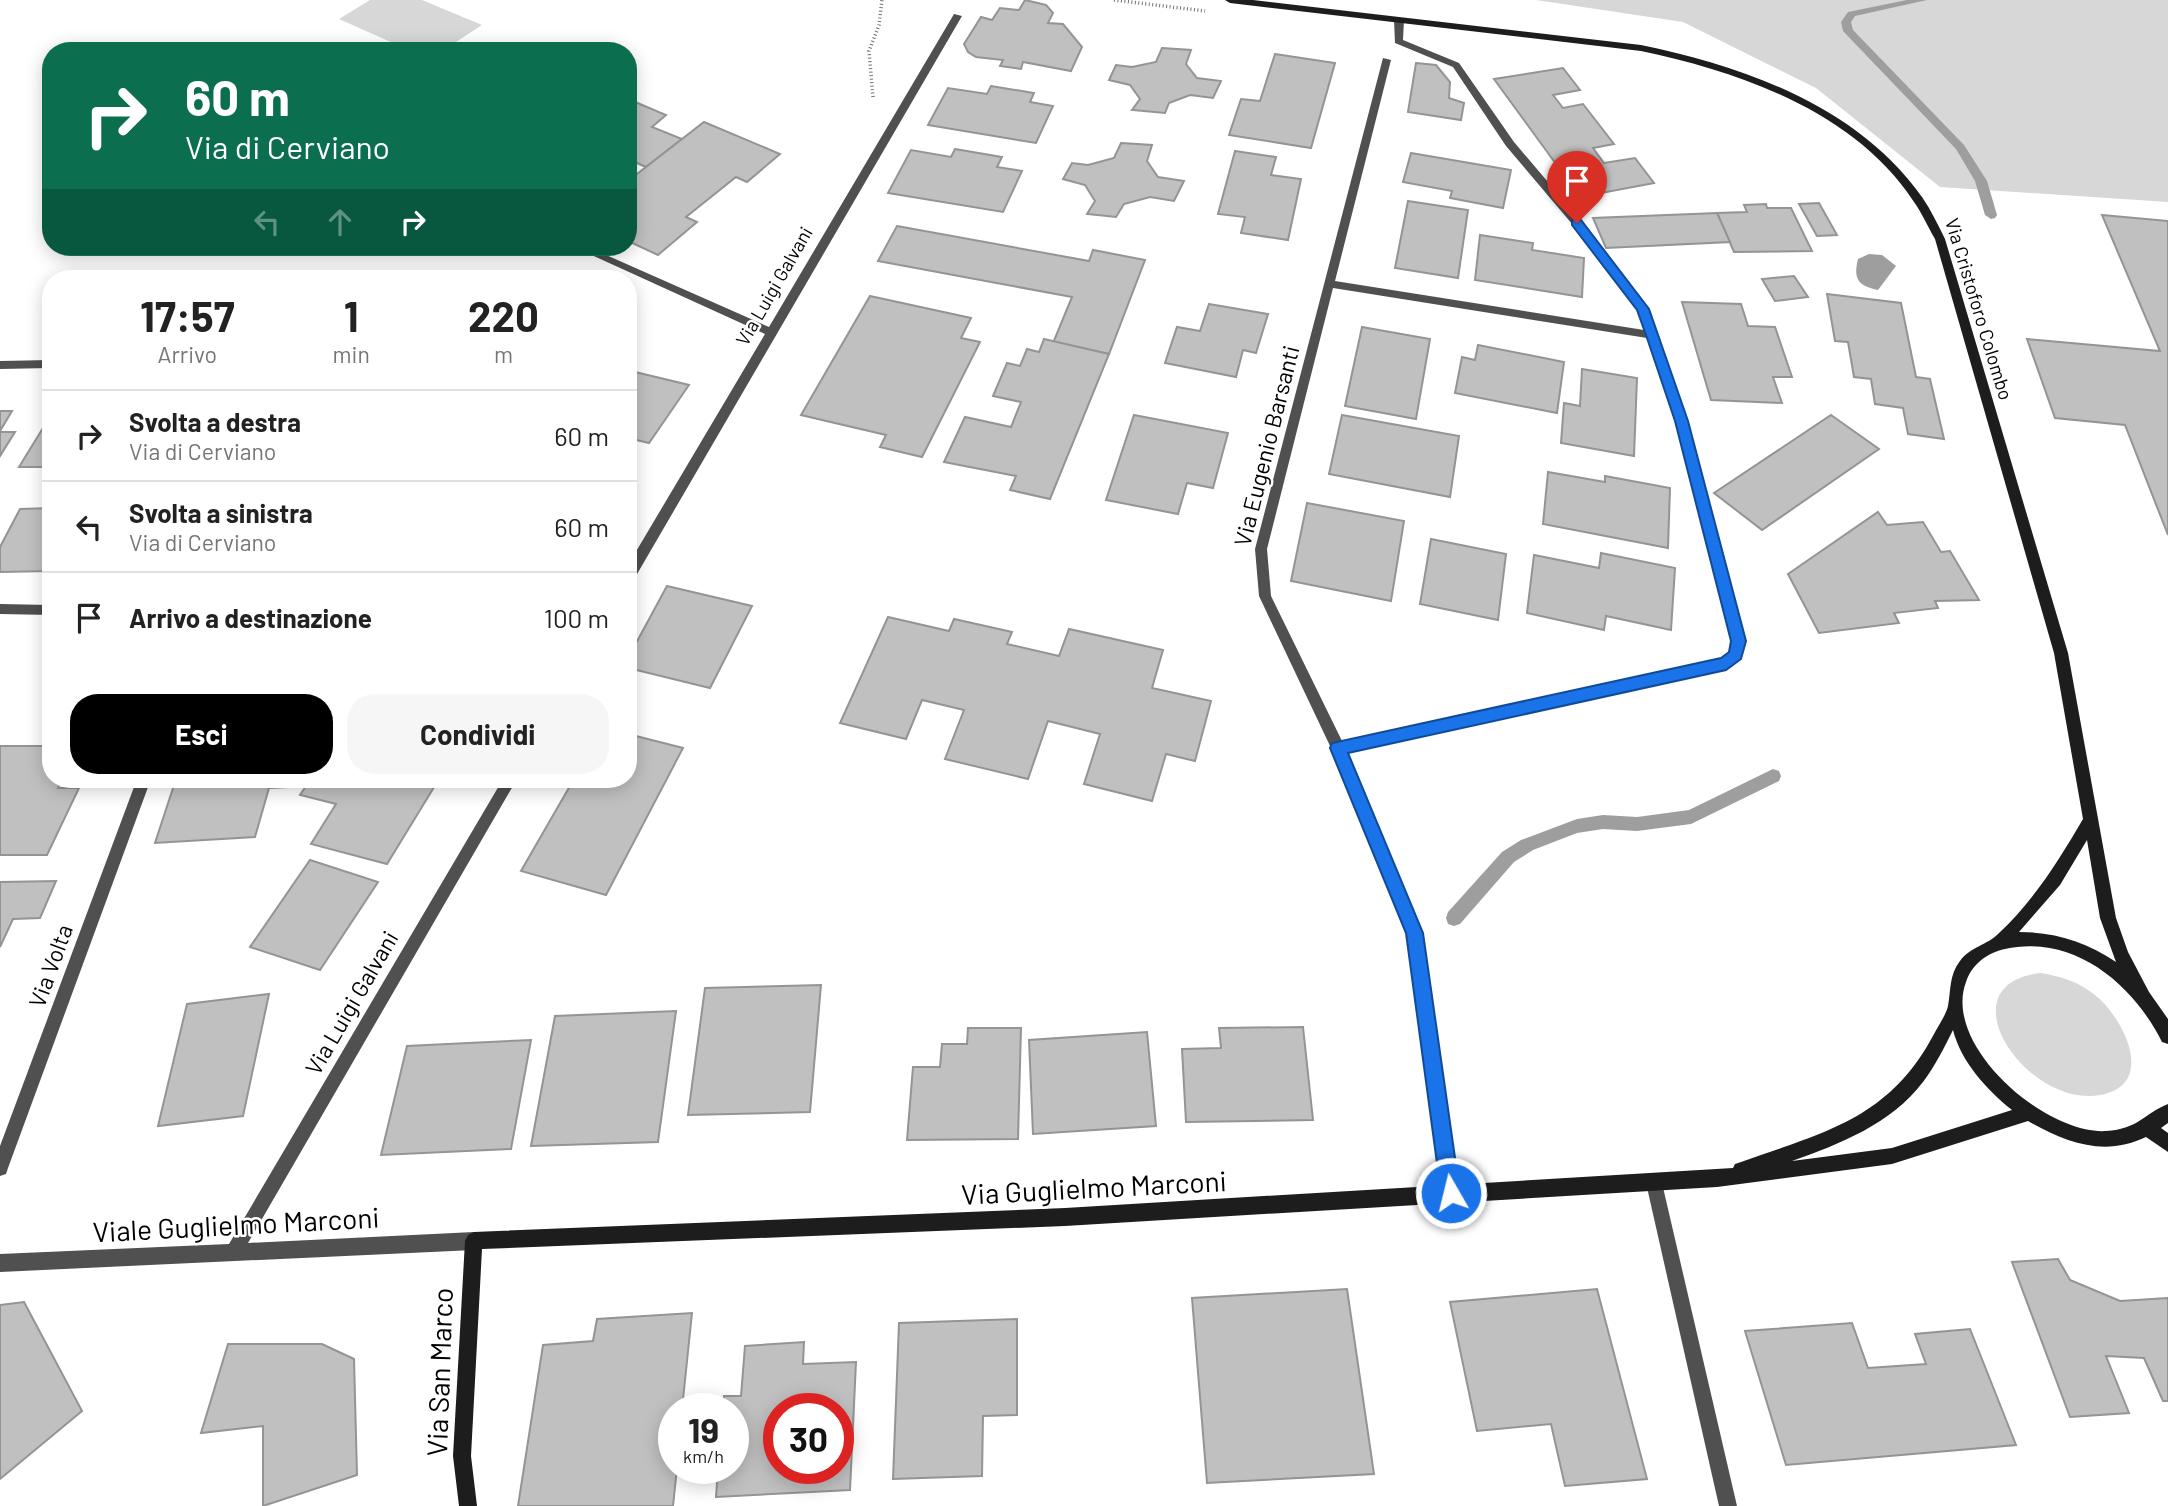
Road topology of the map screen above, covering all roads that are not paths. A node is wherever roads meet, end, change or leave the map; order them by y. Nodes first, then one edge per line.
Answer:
1 (1230, 0) edge
2 (957, 16) dead end
3 (1399, 20) junction
4 (1386, 60) dead end
5 (599, 256) edge
6 (631, 270) edge
7 (637, 273) edge
8 (1329, 284) junction
9 (772, 333) junction
10 (1653, 335) junction
11 (42, 364) edge
12 (0, 365) edge
13 (637, 562) edge
14 (0, 609) edge
15 (42, 610) edge
16 (1338, 748) junction
17 (141, 788) edge
18 (505, 788) edge
19 (2089, 823) junction
20 (2004, 939) junction
21 (2141, 993) junction
22 (1956, 1009) junction
23 (2168, 1036) edge
24 (2029, 1113) junction
25 (2168, 1113) edge
26 (2148, 1128) junction
27 (2168, 1144) edge
28 (0, 1168) edge
29 (1717, 1179) junction
30 (1654, 1183) junction
31 (1451, 1193) junction
32 (474, 1241) junction
33 (234, 1251) junction
34 (0, 1263) edge
35 (468, 1506) edge
36 (1728, 1506) edge

1 - 3 main road, Via Cristoforo Colombo
2 - 9 street, Via Luigi Galvani
3 - 10 street
3 - 19 main road, Via Cristoforo Colombo
4 - 8 street, Via Eugenio Barsanti
5 - 6 street
7 - 9 street
8 - 10 street
8 - 16 street, Via Eugenio Barsanti
9 - 13 street, Via Luigi Galvani
10 - 16 street
11 - 12 street
14 - 15 street
16 - 31 street, Via Eugenio Barsanti
17 - 28 street, Via Volta
18 - 33 street, Via Luigi Galvani
19 - 20 main road
19 - 21 main road, Via Cristoforo Colombo
20 - 21 main road, Via Guglielmo Marconi
20 - 22 main road, Via Guglielmo Marconi
21 - 23 main road, Via Guglielmo Marconi
22 - 24 main road, Via Guglielmo Marconi
22 - 29 main road, Via Guglielmo Marconi
24 - 26 main road, Via Guglielmo Marconi
24 - 29 main road, Via Guglielmo Marconi
25 - 26 main road, Via Guglielmo Marconi
26 - 27 main road
29 - 30 main road, Via Guglielmo Marconi
30 - 31 main road, Via Guglielmo Marconi
30 - 36 street
31 - 32 main road, Via Guglielmo Marconi
32 - 33 street, Viale Guglielmo Marconi
32 - 35 main road, Via San Marco
33 - 34 street, Viale Guglielmo Marconi

